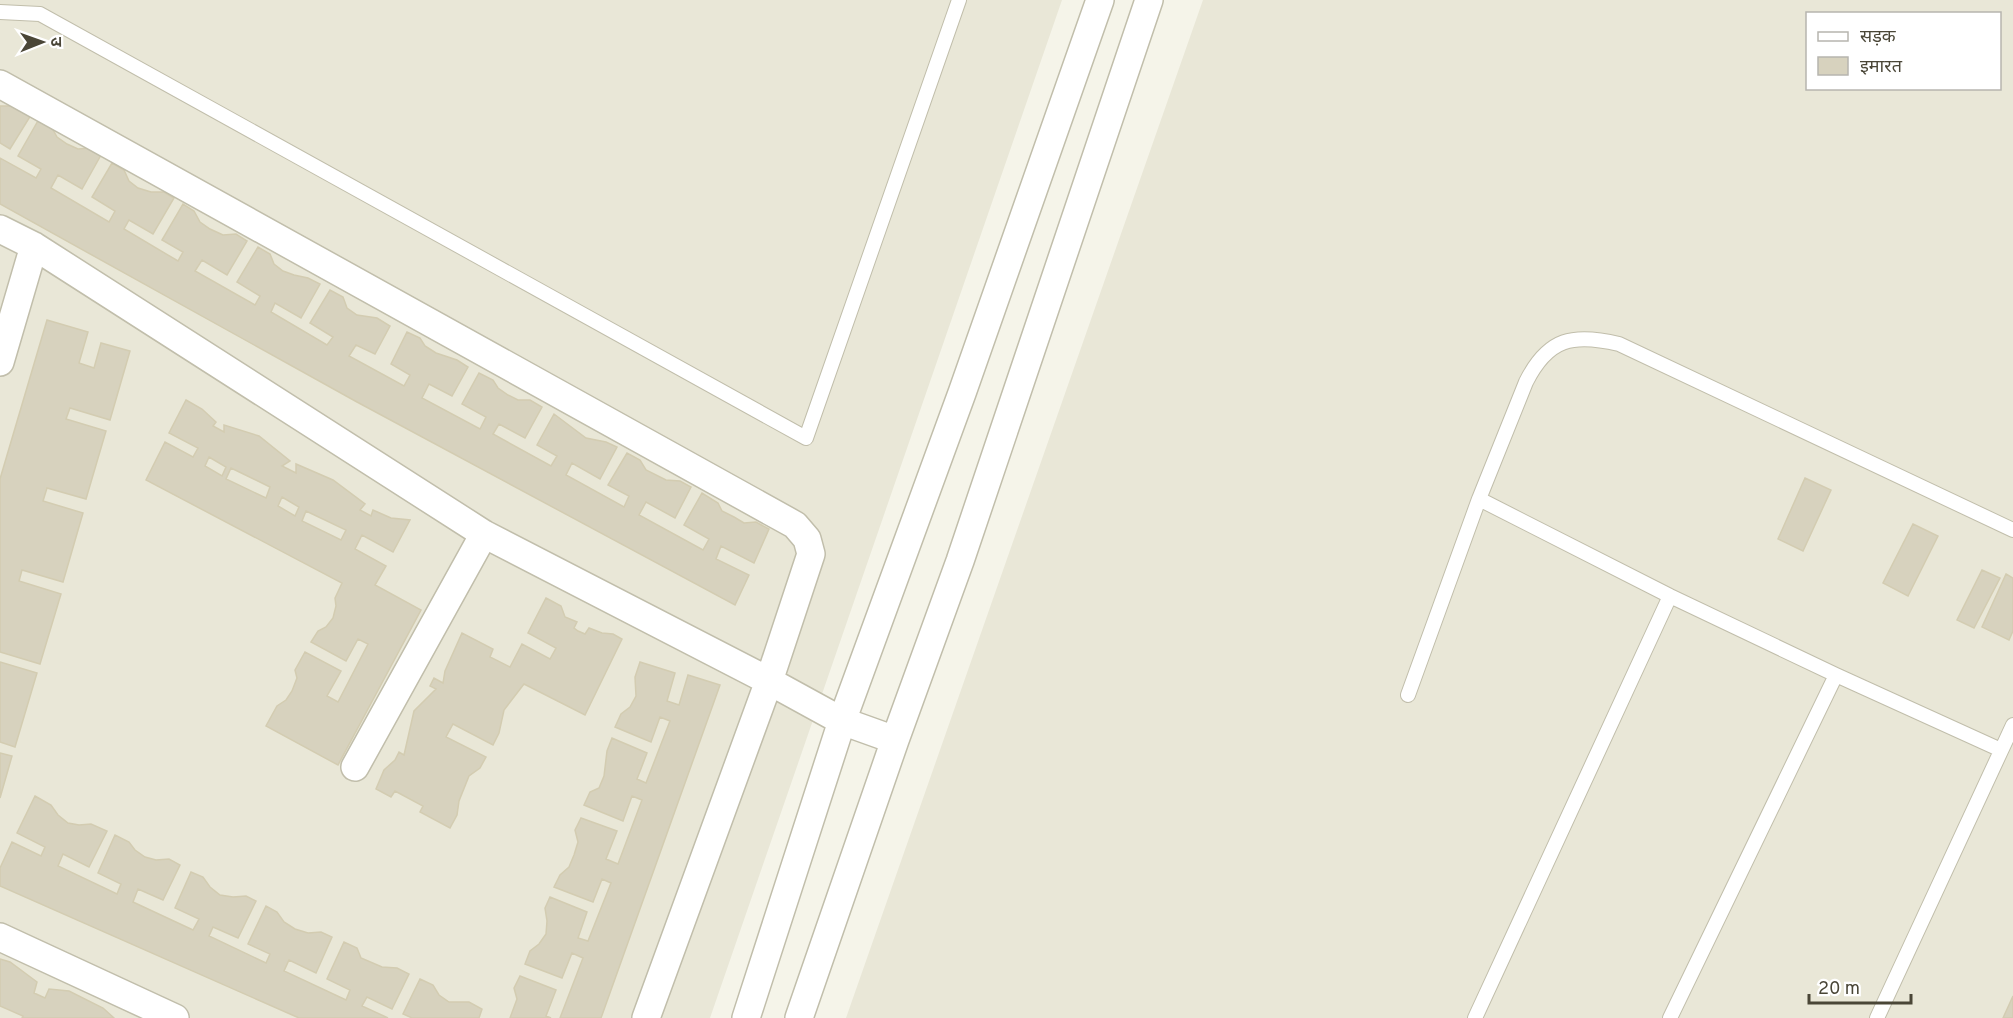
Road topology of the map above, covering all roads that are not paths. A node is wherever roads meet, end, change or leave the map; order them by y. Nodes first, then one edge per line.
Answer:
1 (959, 0) edge
2 (1100, 0) edge
3 (1149, 0) edge
4 (0, 12) edge
5 (0, 84) edge
6 (0, 229) edge
7 (34, 246) junction
8 (0, 362) edge
9 (1479, 499) junction
10 (2013, 530) edge
11 (484, 534) junction
12 (1670, 596) junction
13 (1836, 675) junction
14 (769, 681) junction
15 (1408, 695) dead end
16 (842, 721) junction
17 (2013, 725) edge
18 (895, 740) junction
19 (2001, 750) junction
20 (355, 767) dead end
21 (0, 937) edge
22 (175, 1018) edge
23 (646, 1018) edge
24 (746, 1018) edge
25 (800, 1018) edge
26 (1475, 1018) edge
27 (1670, 1018) edge
28 (1877, 1018) edge

1 - 4 lane
2 - 16 street
3 - 18 street
5 - 14 street
6 - 7 street
7 - 8 street
7 - 11 street
9 - 10 lane
9 - 12 lane
9 - 15 lane
11 - 14 street
11 - 20 street
12 - 13 lane
12 - 26 lane
13 - 19 lane
13 - 27 lane
14 - 16 street
14 - 23 street
16 - 18 street
16 - 24 street
17 - 19 lane
18 - 25 street
19 - 28 lane
21 - 22 street

